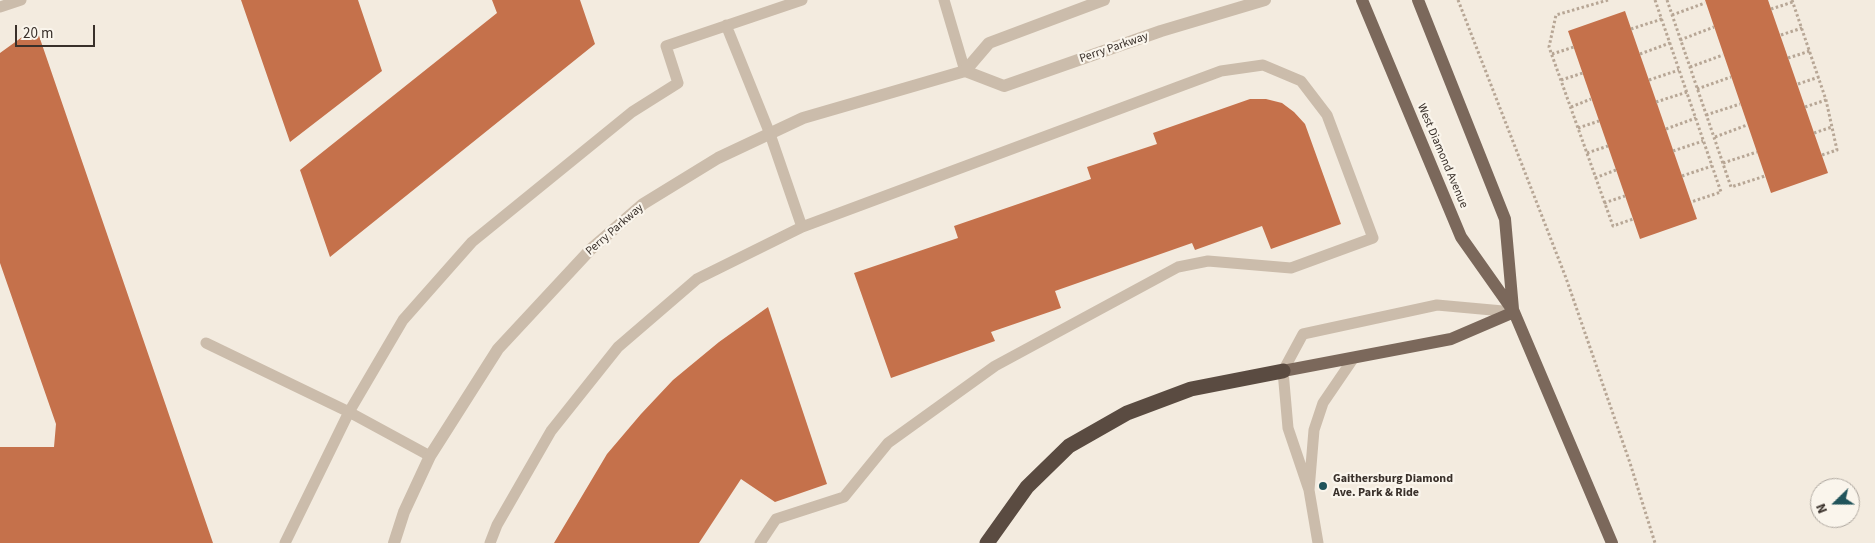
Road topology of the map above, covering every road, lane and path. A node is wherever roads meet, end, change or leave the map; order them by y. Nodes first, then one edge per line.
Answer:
1 (21, 0) edge
2 (802, 0) edge
3 (944, 0) edge
4 (1104, 0) edge
5 (1265, 0) edge
6 (1362, 0) edge
7 (1418, 0) edge
8 (1458, 0) edge
9 (1608, 0) edge
10 (1656, 0) edge
11 (1667, 0) edge
12 (1793, 1) edge
13 (1706, 3) dead end
14 (0, 7) edge
15 (1771, 9) dead end
16 (1672, 15) junction
17 (1662, 19) junction
18 (726, 25) junction
19 (1714, 27) dead end
20 (1802, 28) junction
21 (1631, 29) dead end
22 (1781, 35) dead end
23 (1680, 40) junction
24 (1670, 43) junction
25 (1574, 47) dead end
26 (1810, 50) junction
27 (1552, 54) junction
28 (1640, 54) dead end
29 (1723, 55) dead end
30 (1788, 58) dead end
31 (1690, 67) junction
32 (965, 70) junction
33 (1679, 70) junction
34 (1583, 73) dead end
35 (1731, 77) dead end
36 (1819, 77) junction
37 (1561, 80) junction
38 (1649, 80) dead end
39 (1798, 84) dead end
40 (1697, 88) junction
41 (1687, 92) junction
42 (1591, 99) dead end
43 (1826, 100) junction
44 (1656, 102) dead end
45 (1740, 104) dead end
46 (1570, 107) junction
47 (1805, 107) dead end
48 (1706, 115) junction
49 (1696, 118) junction
50 (1599, 121) dead end
51 (1748, 126) dead end
52 (1832, 127) junction
53 (1578, 128) junction
54 (1666, 129) dead end
55 (1814, 133) dead end
56 (770, 134) junction
57 (1714, 137) junction
58 (1704, 141) junction
59 (1608, 146) dead end
60 (1673, 151) dead end
61 (1587, 152) junction
62 (1757, 152) dead end
63 (1822, 155) dead end
64 (1723, 163) junction
65 (1712, 166) junction
66 (1616, 170) dead end
67 (1682, 176) dead end
68 (1765, 176) dead end
69 (1595, 178) junction
70 (1624, 196) dead end
71 (1691, 202) dead end
72 (1604, 203) junction
73 (1633, 219) dead end
74 (802, 227) junction
75 (1514, 312) junction
76 (206, 343) dead end
77 (1353, 359) junction
78 (1283, 371) junction
79 (349, 412) junction
80 (430, 456) junction
81 (1309, 490) junction
82 (285, 543) edge
83 (394, 543) edge
84 (490, 543) edge
85 (760, 543) edge
86 (987, 543) edge
87 (1318, 543) edge
88 (1612, 543) edge
89 (1656, 543) edge

1 - 14 lane
2 - 18 lane
3 - 32 lane
4 - 32 street
5 - 32 street, Perry Parkway
6 - 75 main road, West Diamond Avenue
7 - 75 main road, West Diamond Avenue
8 - 89 path
9 - 27 path
10 - 17 path
11 - 16 path
12 - 15 path
12 - 20 path
13 - 16 path
16 - 23 path
17 - 21 path
17 - 24 path
18 - 56 lane
18 - 79 lane
19 - 23 path
20 - 22 path
20 - 26 path
23 - 31 path
24 - 28 path
24 - 33 path
25 - 27 path
26 - 30 path
26 - 36 path
27 - 37 path
29 - 31 path
31 - 40 path
32 - 56 street, Perry Parkway
33 - 38 path
33 - 41 path
34 - 37 path
35 - 40 path
36 - 39 path
36 - 43 path
37 - 46 path
40 - 48 path
41 - 44 path
41 - 49 path
42 - 46 path
43 - 47 path
43 - 52 path
45 - 48 path
46 - 53 path
48 - 57 path
49 - 54 path
49 - 58 path
50 - 53 path
51 - 57 path
52 - 55 path
52 - 63 path
53 - 61 path
56 - 74 lane
56 - 80 street, Perry Parkway
57 - 64 path
58 - 60 path
58 - 65 path
59 - 61 path
61 - 69 path
62 - 64 path
64 - 68 path
65 - 67 path
65 - 71 path
66 - 69 path
69 - 72 path
70 - 72 path
72 - 73 path
74 - 84 lane
74 - 85 lane
75 - 77 main road
75 - 78 lane
75 - 88 main road, West Diamond Avenue
76 - 79 lane
77 - 78 main road
77 - 81 lane
78 - 81 lane
78 - 86 highway
79 - 80 lane
79 - 82 lane
80 - 83 street, Perry Parkway
81 - 87 lane

